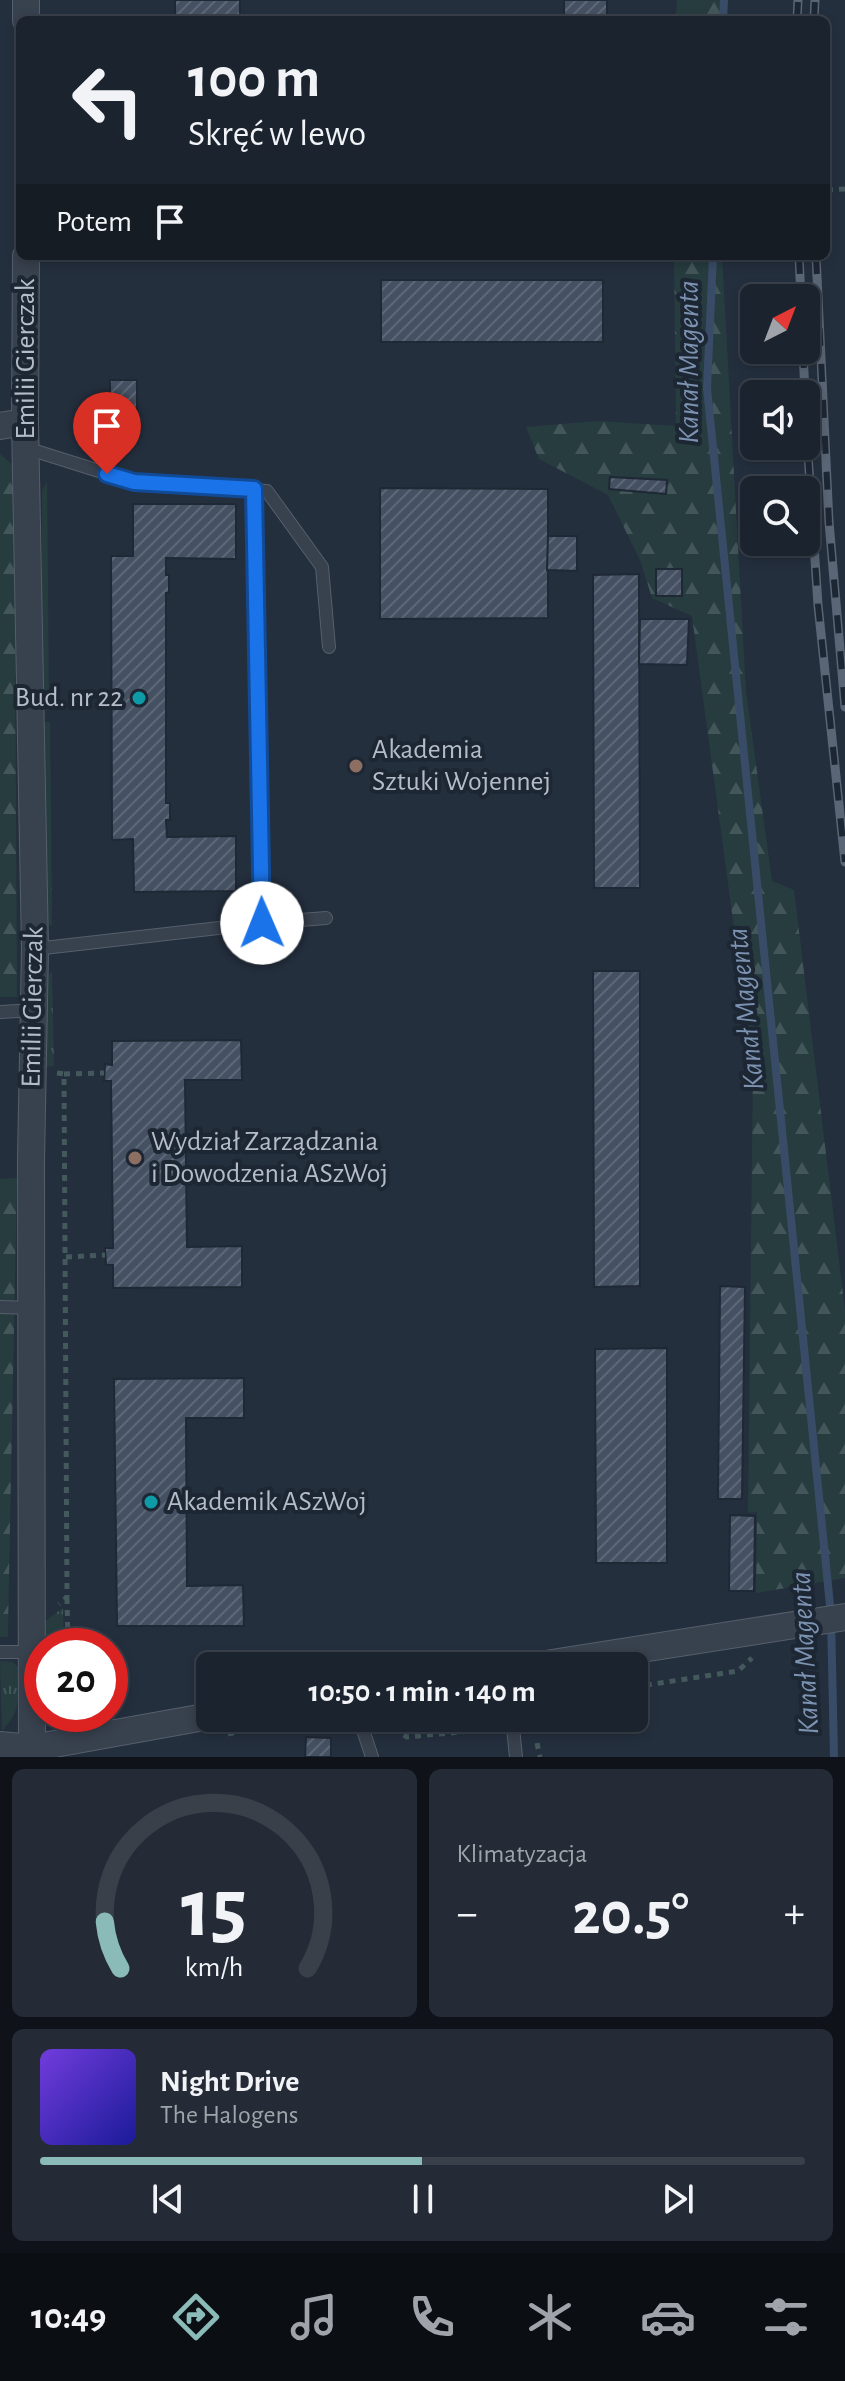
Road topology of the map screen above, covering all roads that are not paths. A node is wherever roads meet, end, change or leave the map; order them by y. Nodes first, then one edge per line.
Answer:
1 (26, 260) edge
2 (17, 432) edge
3 (254, 489) junction
4 (329, 647) dead end
5 (326, 918) dead end
6 (262, 923) junction
7 (35, 949) junction
8 (35, 1010) junction
9 (0, 1012) edge
10 (0, 1307) edge
11 (32, 1308) junction
12 (845, 1617) edge
13 (30, 1628) edge
14 (0, 1652) edge
15 (24, 1652) edge
16 (622, 1652) edge
17 (196, 1728) edge
18 (32, 1732) edge
19 (363, 1732) edge
20 (513, 1732) edge
21 (0, 1745) edge
22 (32, 1753) edge
23 (372, 1757) edge
24 (516, 1757) edge

1 - 2 street, Emilii Gierczak
2 - 3 lane
2 - 7 street, Emilii Gierczak
3 - 4 lane
3 - 6 lane
5 - 6 lane
6 - 7 lane
7 - 8 street, Emilii Gierczak
8 - 9 lane
8 - 11 street, Emilii Gierczak
10 - 11 lane
11 - 13 street, Emilii Gierczak
12 - 16 street
14 - 15 lane
17 - 22 street
18 - 22 street, Emilii Gierczak
19 - 23 lane
20 - 24 lane
21 - 22 street

